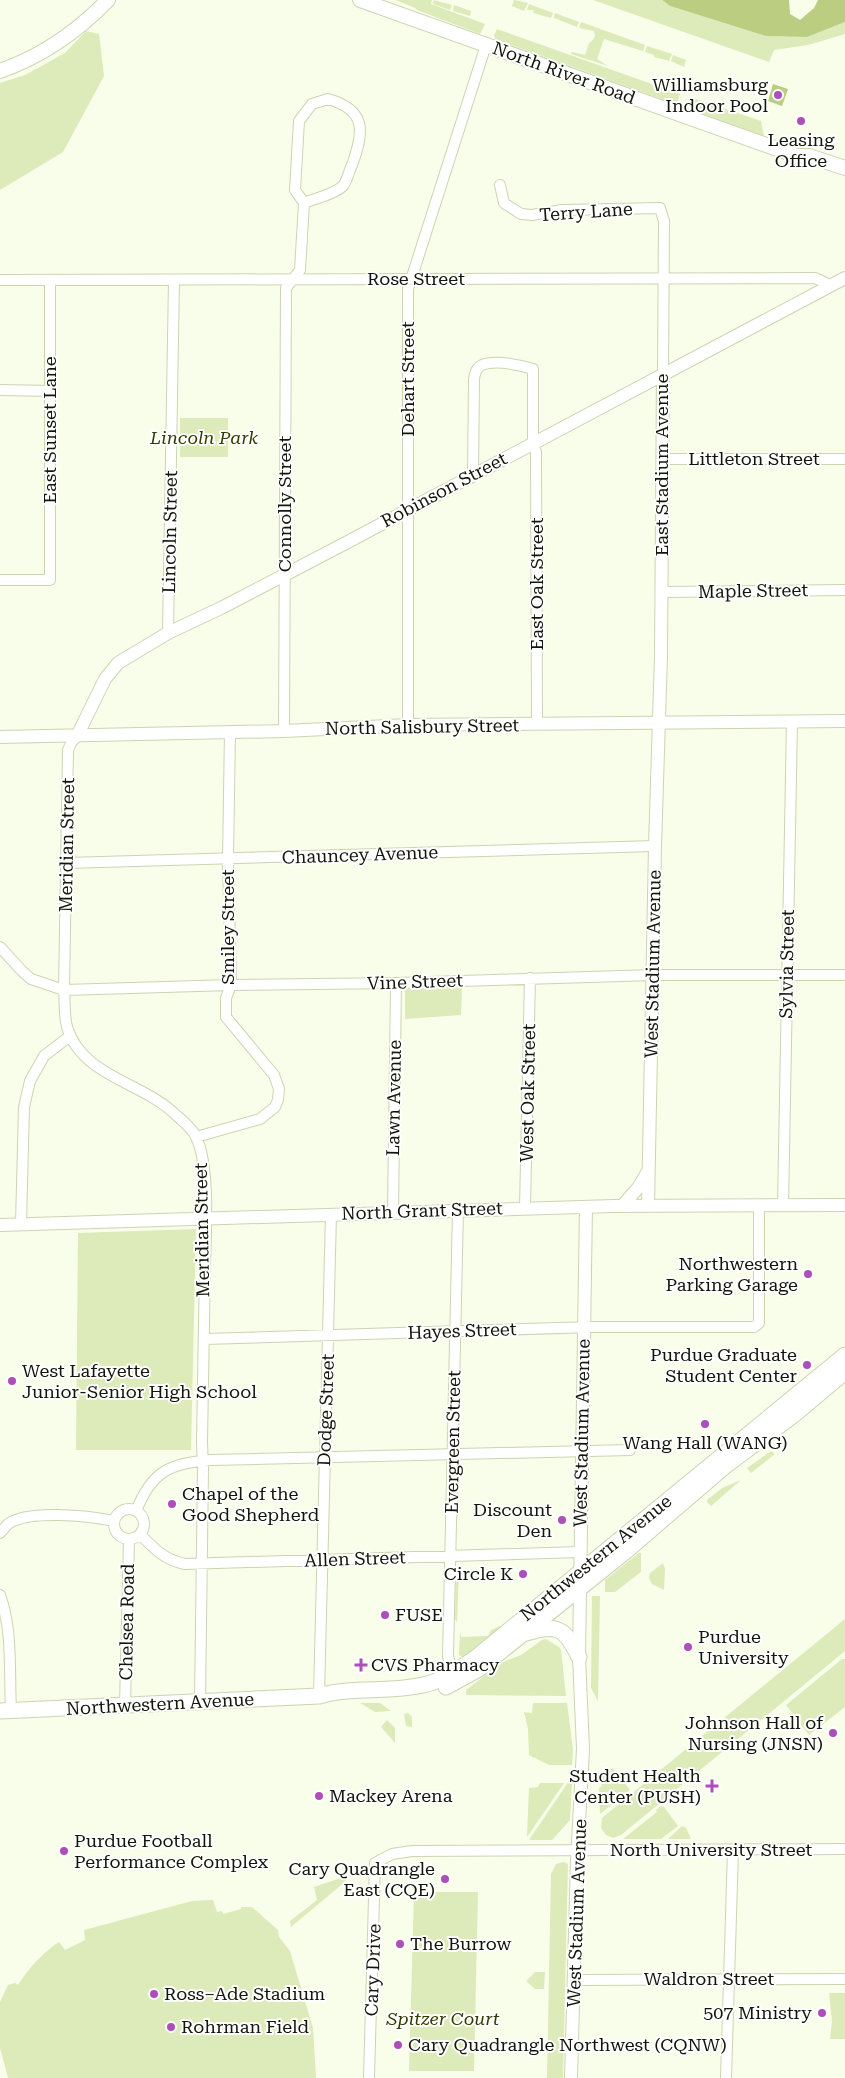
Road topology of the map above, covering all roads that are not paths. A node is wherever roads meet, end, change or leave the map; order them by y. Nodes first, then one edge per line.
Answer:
1 (108, 0) edge
2 (360, 0) edge
3 (486, 45) junction
4 (0, 71) edge
5 (797, 156) junction
6 (845, 168) edge
7 (845, 177) edge
8 (500, 185) dead end
9 (304, 202) junction
10 (660, 208) joint
11 (411, 278) junction
12 (845, 278) edge
13 (664, 279) junction
14 (0, 280) edge
15 (50, 280) junction
16 (174, 280) junction
17 (292, 280) junction
18 (830, 285) junction
19 (662, 375) junction
20 (0, 390) edge
21 (51, 391) junction
22 (533, 444) junction
23 (845, 458) edge
24 (663, 459) junction
25 (473, 475) junction
26 (408, 509) junction
27 (284, 575) junction
28 (0, 580) edge
29 (845, 590) edge
30 (662, 592) junction
31 (168, 633) junction
32 (845, 721) edge
33 (660, 722) junction
34 (792, 722) junction
35 (537, 724) junction
36 (408, 725) junction
37 (284, 731) junction
38 (230, 732) junction
39 (77, 736) junction
40 (0, 737) edge
41 (655, 846) junction
42 (228, 859) junction
43 (66, 863) junction
44 (0, 947) edge
45 (654, 975) junction
46 (787, 975) junction
47 (845, 975) edge
48 (530, 978) junction
49 (396, 983) junction
50 (231, 985) junction
51 (64, 990) junction
52 (70, 1036) junction
53 (196, 1137) junction
54 (649, 1169) junction
55 (845, 1205) edge
56 (622, 1206) junction
57 (648, 1206) junction
58 (759, 1206) junction
59 (783, 1206) junction
60 (586, 1207) junction
61 (525, 1208) junction
62 (458, 1210) junction
63 (393, 1212) junction
64 (331, 1214) junction
65 (206, 1217) junction
66 (21, 1224) junction
67 (0, 1225) edge
68 (584, 1328) junction
69 (454, 1331) junction
70 (328, 1335) junction
71 (204, 1339) junction
72 (845, 1355) edge
73 (845, 1372) edge
74 (581, 1450) junction
75 (630, 1450) dead end
76 (453, 1453) junction
77 (325, 1458) junction
78 (203, 1461) junction
79 (136, 1511) junction
80 (114, 1521) junction
81 (0, 1533) edge
82 (140, 1534) junction
83 (129, 1539) junction
84 (580, 1552) junction
85 (451, 1556) junction
86 (323, 1560) junction
87 (202, 1563) junction
88 (580, 1570) junction
89 (580, 1587) junction
90 (0, 1595) edge
91 (523, 1634) junction
92 (579, 1657) junction
93 (454, 1672) junction
94 (319, 1696) junction
95 (200, 1702) junction
96 (125, 1705) junction
97 (6, 1711) edge
98 (845, 1849) edge
99 (578, 1850) junction
100 (733, 1850) junction
101 (375, 1863) joint
102 (729, 1979) junction
103 (845, 1979) edge
104 (574, 1980) junction
105 (369, 2078) edge
106 (571, 2078) edge
107 (726, 2078) edge

1 - 4 main road
2 - 3 main road, North River Road
3 - 5 main road, North River Road
3 - 11 street, Dehart Street
5 - 6 main road, North River Road
5 - 7 main road, North River Road
8 - 10 street, Terry Lane
9 - 9 street
9 - 17 street, Connolly Street
10 - 13 street, East Stadium Avenue
11 - 13 street, Rose Street
11 - 17 street, Rose Street
11 - 26 street, Dehart Street
12 - 18 street, Robinson Street
13 - 18 street, Rose Street
13 - 19 street, East Stadium Avenue
14 - 15 street, Rose Street
15 - 16 street, Rose Street
15 - 21 street, East Sunset Lane
16 - 17 street, Rose Street
16 - 31 street, Lincoln Street
17 - 27 street, Connolly Street
18 - 19 street, Robinson Street
19 - 22 street, Robinson Street
19 - 24 street, East Stadium Avenue
20 - 21 street
21 - 28 street, East Sunset Lane
22 - 25 street, Robinson Street
22 - 25 street, East Oak Street
22 - 35 street, East Oak Street
23 - 24 street, Littleton Street
24 - 30 street, East Stadium Avenue
25 - 26 street, Robinson Street
26 - 27 street, Robinson Street
26 - 36 street, Dehart Street
27 - 31 street, Robinson Street
27 - 37 street, Connolly Street
29 - 30 street, Maple Street
30 - 33 street, East Stadium Avenue
31 - 39 street, Robinson Street
32 - 34 street, North Salisbury Street
33 - 34 street, North Salisbury Street
33 - 35 street, North Salisbury Street
33 - 41 street, West Stadium Avenue
34 - 46 street, Sylvia Street
35 - 36 street, North Salisbury Street
36 - 37 street, North Salisbury Street
37 - 38 street, North Salisbury Street
38 - 39 street, North Salisbury Street
38 - 42 street, Smiley Street
39 - 40 street, North Salisbury Street
39 - 43 street, Meridian Street
41 - 42 street, Chauncey Avenue
41 - 45 street, West Stadium Avenue
42 - 43 street, Chauncey Avenue
42 - 50 street, Smiley Street
43 - 51 street, Meridian Street
44 - 51 street, Vine Street
45 - 46 street, Vine Street
45 - 48 street, Vine Street
45 - 54 street, West Stadium Avenue
46 - 47 street, Vine Street
46 - 59 street, Sylvia Street
48 - 49 street, Vine Street
48 - 61 street, West Oak Street
49 - 50 street, Vine Street
49 - 63 street, Lawn Avenue
50 - 51 street, Vine Street
50 - 53 street, Smiley Street
51 - 52 street, Meridian Street
52 - 53 street, Meridian Street
52 - 66 street
53 - 65 street, Meridian Street
54 - 56 street
54 - 57 street, West Stadium Avenue
55 - 59 street, North Grant Street
56 - 57 street, North Grant Street
56 - 60 street, North Grant Street
57 - 58 street, North Grant Street
58 - 59 street, North Grant Street
58 - 68 street, Hayes Street
60 - 61 street, North Grant Street
60 - 68 street, West Stadium Avenue
61 - 62 street, North Grant Street
62 - 63 street, North Grant Street
62 - 69 street, Evergreen Street
63 - 64 street, North Grant Street
64 - 65 street, North Grant Street
64 - 70 street, Dodge Street
65 - 66 street, North Grant Street
65 - 71 street, Meridian Street
66 - 67 street, North Grant Street
68 - 69 street, Hayes Street
68 - 74 street, West Stadium Avenue
69 - 70 street, Hayes Street
69 - 76 street, Evergreen Street
70 - 71 street, Hayes Street
70 - 77 street, Dodge Street
71 - 78 street, Meridian Street
72 - 88 main road, Northwestern Avenue
73 - 89 main road, Northwestern Avenue
74 - 75 street
74 - 76 street
74 - 84 street, West Stadium Avenue
76 - 77 street
76 - 85 street, Evergreen Street
77 - 78 street
77 - 86 street, Dodge Street
78 - 79 street
78 - 87 street, Meridian Street
79 - 80 street
79 - 82 street
80 - 81 street
80 - 83 street
82 - 83 street
82 - 87 street, Allen Street
83 - 96 street, Chelsea Road
84 - 85 street, Allen Street
84 - 88 street, West Stadium Avenue
85 - 86 street, Allen Street
85 - 93 street, Evergreen Street
86 - 87 street, Allen Street
86 - 94 street, Dodge Street
87 - 95 street, Meridian Street
88 - 89 street, West Stadium Avenue
88 - 93 main road, Northwestern Avenue
89 - 91 main road, Northwestern Avenue
89 - 92 street, West Stadium Avenue
90 - 97 street
91 - 92 main road
91 - 94 main road, Northwestern Avenue
92 - 99 street, West Stadium Avenue
93 - 94 main road, Northwestern Avenue
94 - 95 main road, Northwestern Avenue
95 - 96 main road, Northwestern Avenue
96 - 97 main road, Northwestern Avenue
98 - 100 street, North University Street
99 - 100 street, North University Street
99 - 101 street, North University Street
99 - 104 street, West Stadium Avenue
100 - 102 street
101 - 105 street, Cary Drive
102 - 103 street, Waldron Street
102 - 104 street, Waldron Street
102 - 107 street
104 - 106 street, West Stadium Avenue

